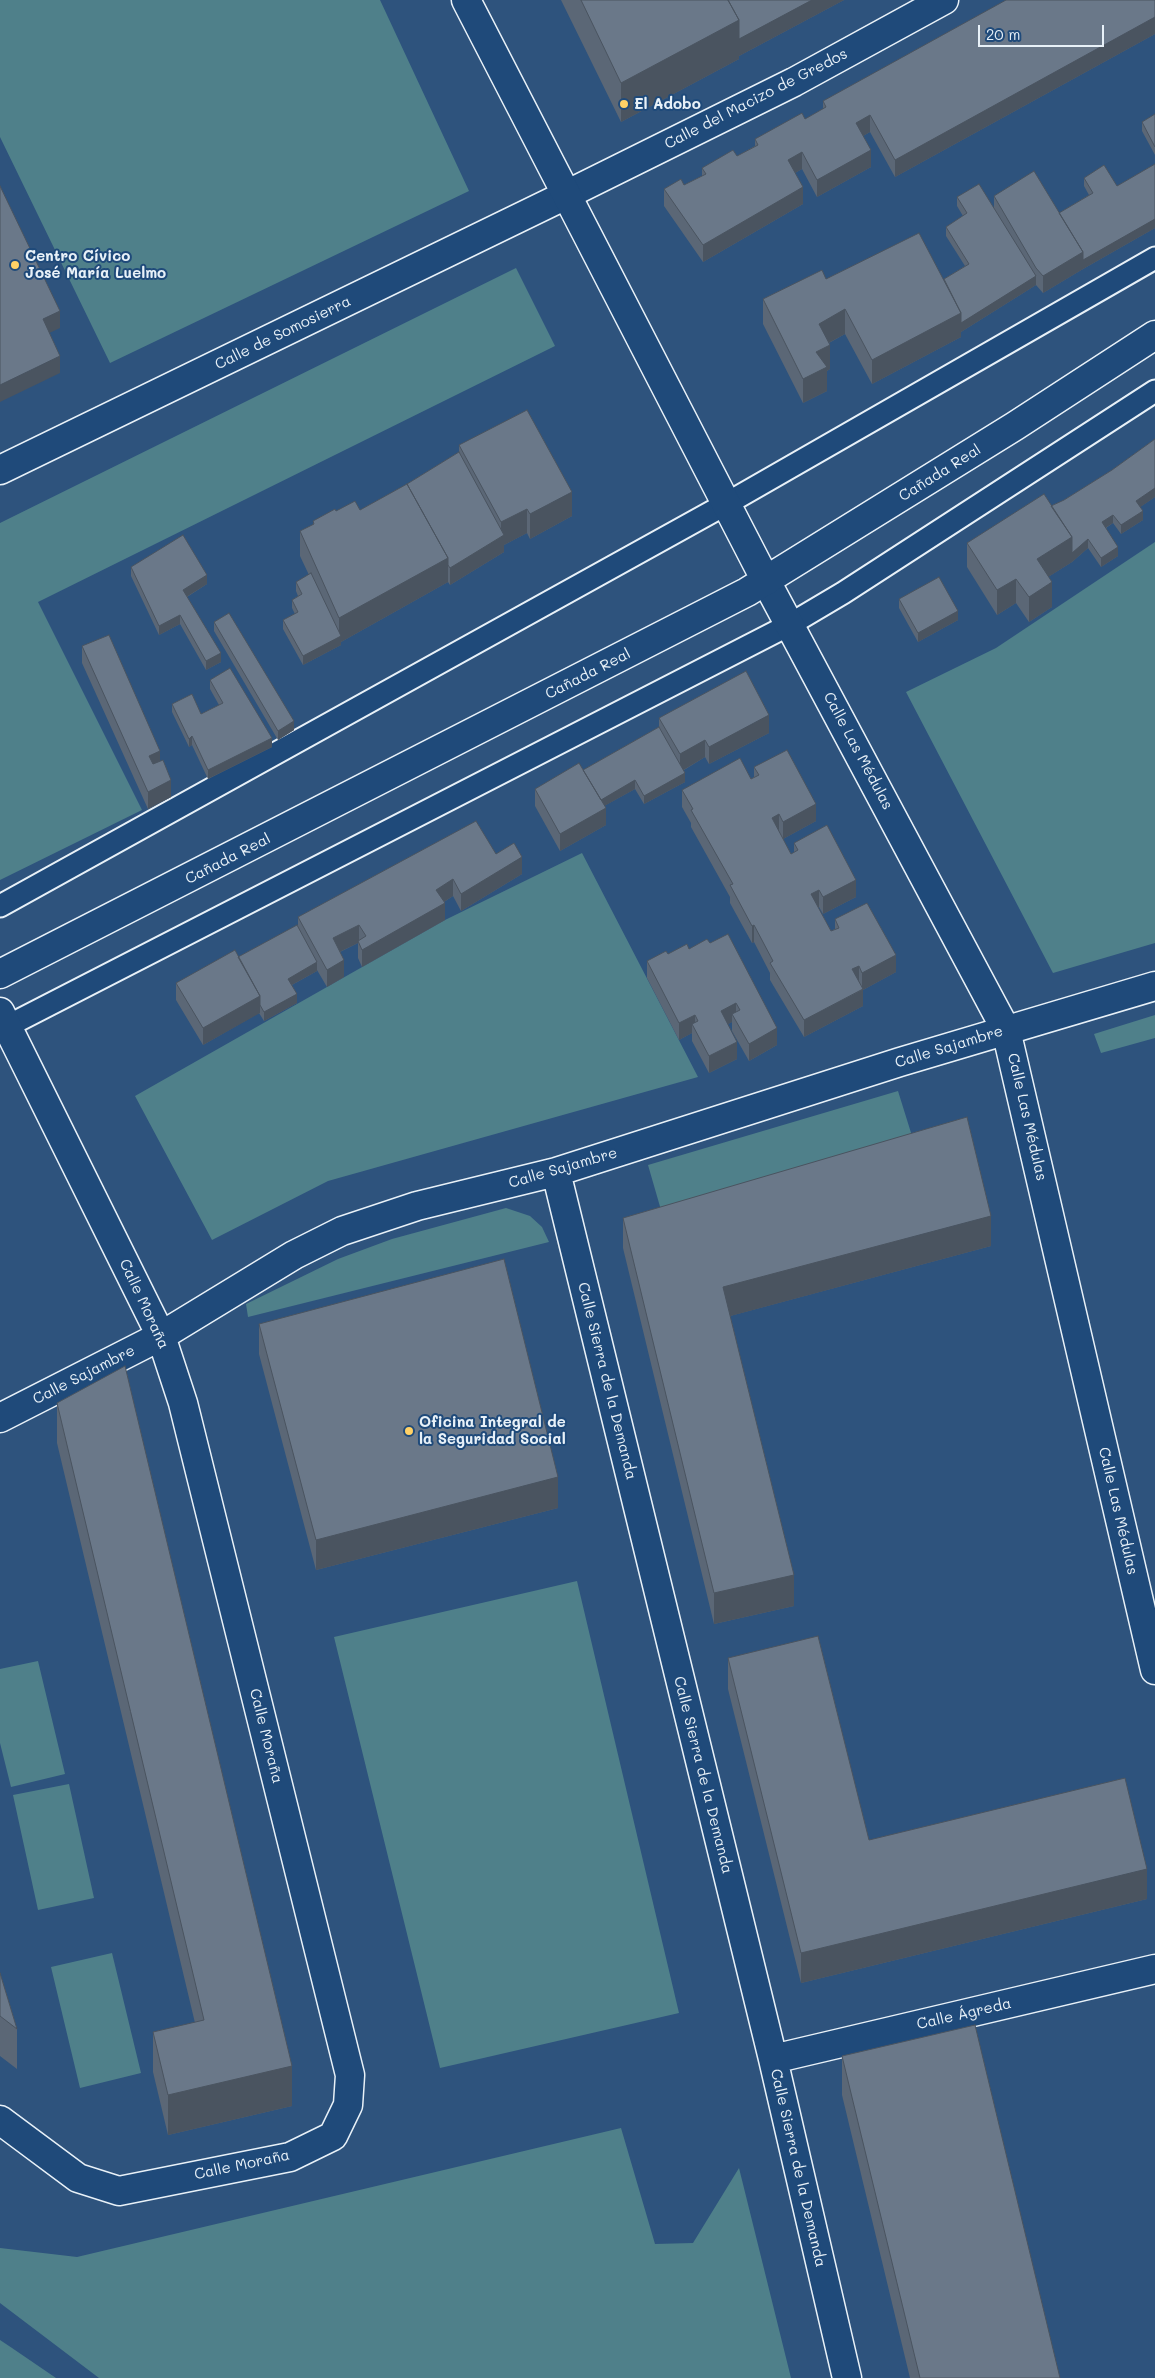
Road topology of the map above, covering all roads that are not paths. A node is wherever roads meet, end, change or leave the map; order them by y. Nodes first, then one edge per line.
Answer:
1 (466, 0) edge
2 (944, 0) edge
3 (566, 195) junction
4 (1155, 258) edge
5 (1155, 334) edge
6 (1155, 390) edge
7 (0, 470) edge
8 (726, 504) junction
9 (766, 582) junction
10 (789, 624) junction
11 (0, 906) edge
12 (0, 974) edge
13 (1155, 986) edge
14 (2, 1022) edge
15 (1006, 1030) junction
16 (556, 1172) junction
17 (161, 1336) junction
18 (0, 1418) edge
19 (1155, 1670) edge
20 (1155, 1969) edge
21 (773, 2059) junction
22 (0, 2120) edge
23 (847, 2378) edge

1 - 3 street, Calle Las Médulas
2 - 3 street, Calle del Macizo de Gredos
3 - 7 street, Calle de Somosierra
3 - 8 street, Calle Las Médulas
4 - 8 lane
5 - 9 street, Cañada Real
6 - 10 lane
8 - 9 street, Calle Las Médulas
8 - 11 lane
9 - 10 street, Calle Las Médulas
9 - 12 street, Cañada Real
10 - 14 lane
10 - 15 street, Calle Las Médulas
13 - 15 street, Calle Sajambre
14 - 17 street, Calle Moraña
15 - 16 street, Calle Sajambre
15 - 19 street, Calle Las Médulas
16 - 17 street, Calle Sajambre
16 - 21 street, Calle Sierra de la Demanda
17 - 18 street, Calle Sajambre
17 - 22 street, Calle Moraña
20 - 21 street, Calle Ágreda
21 - 23 street, Calle Sierra de la Demanda

